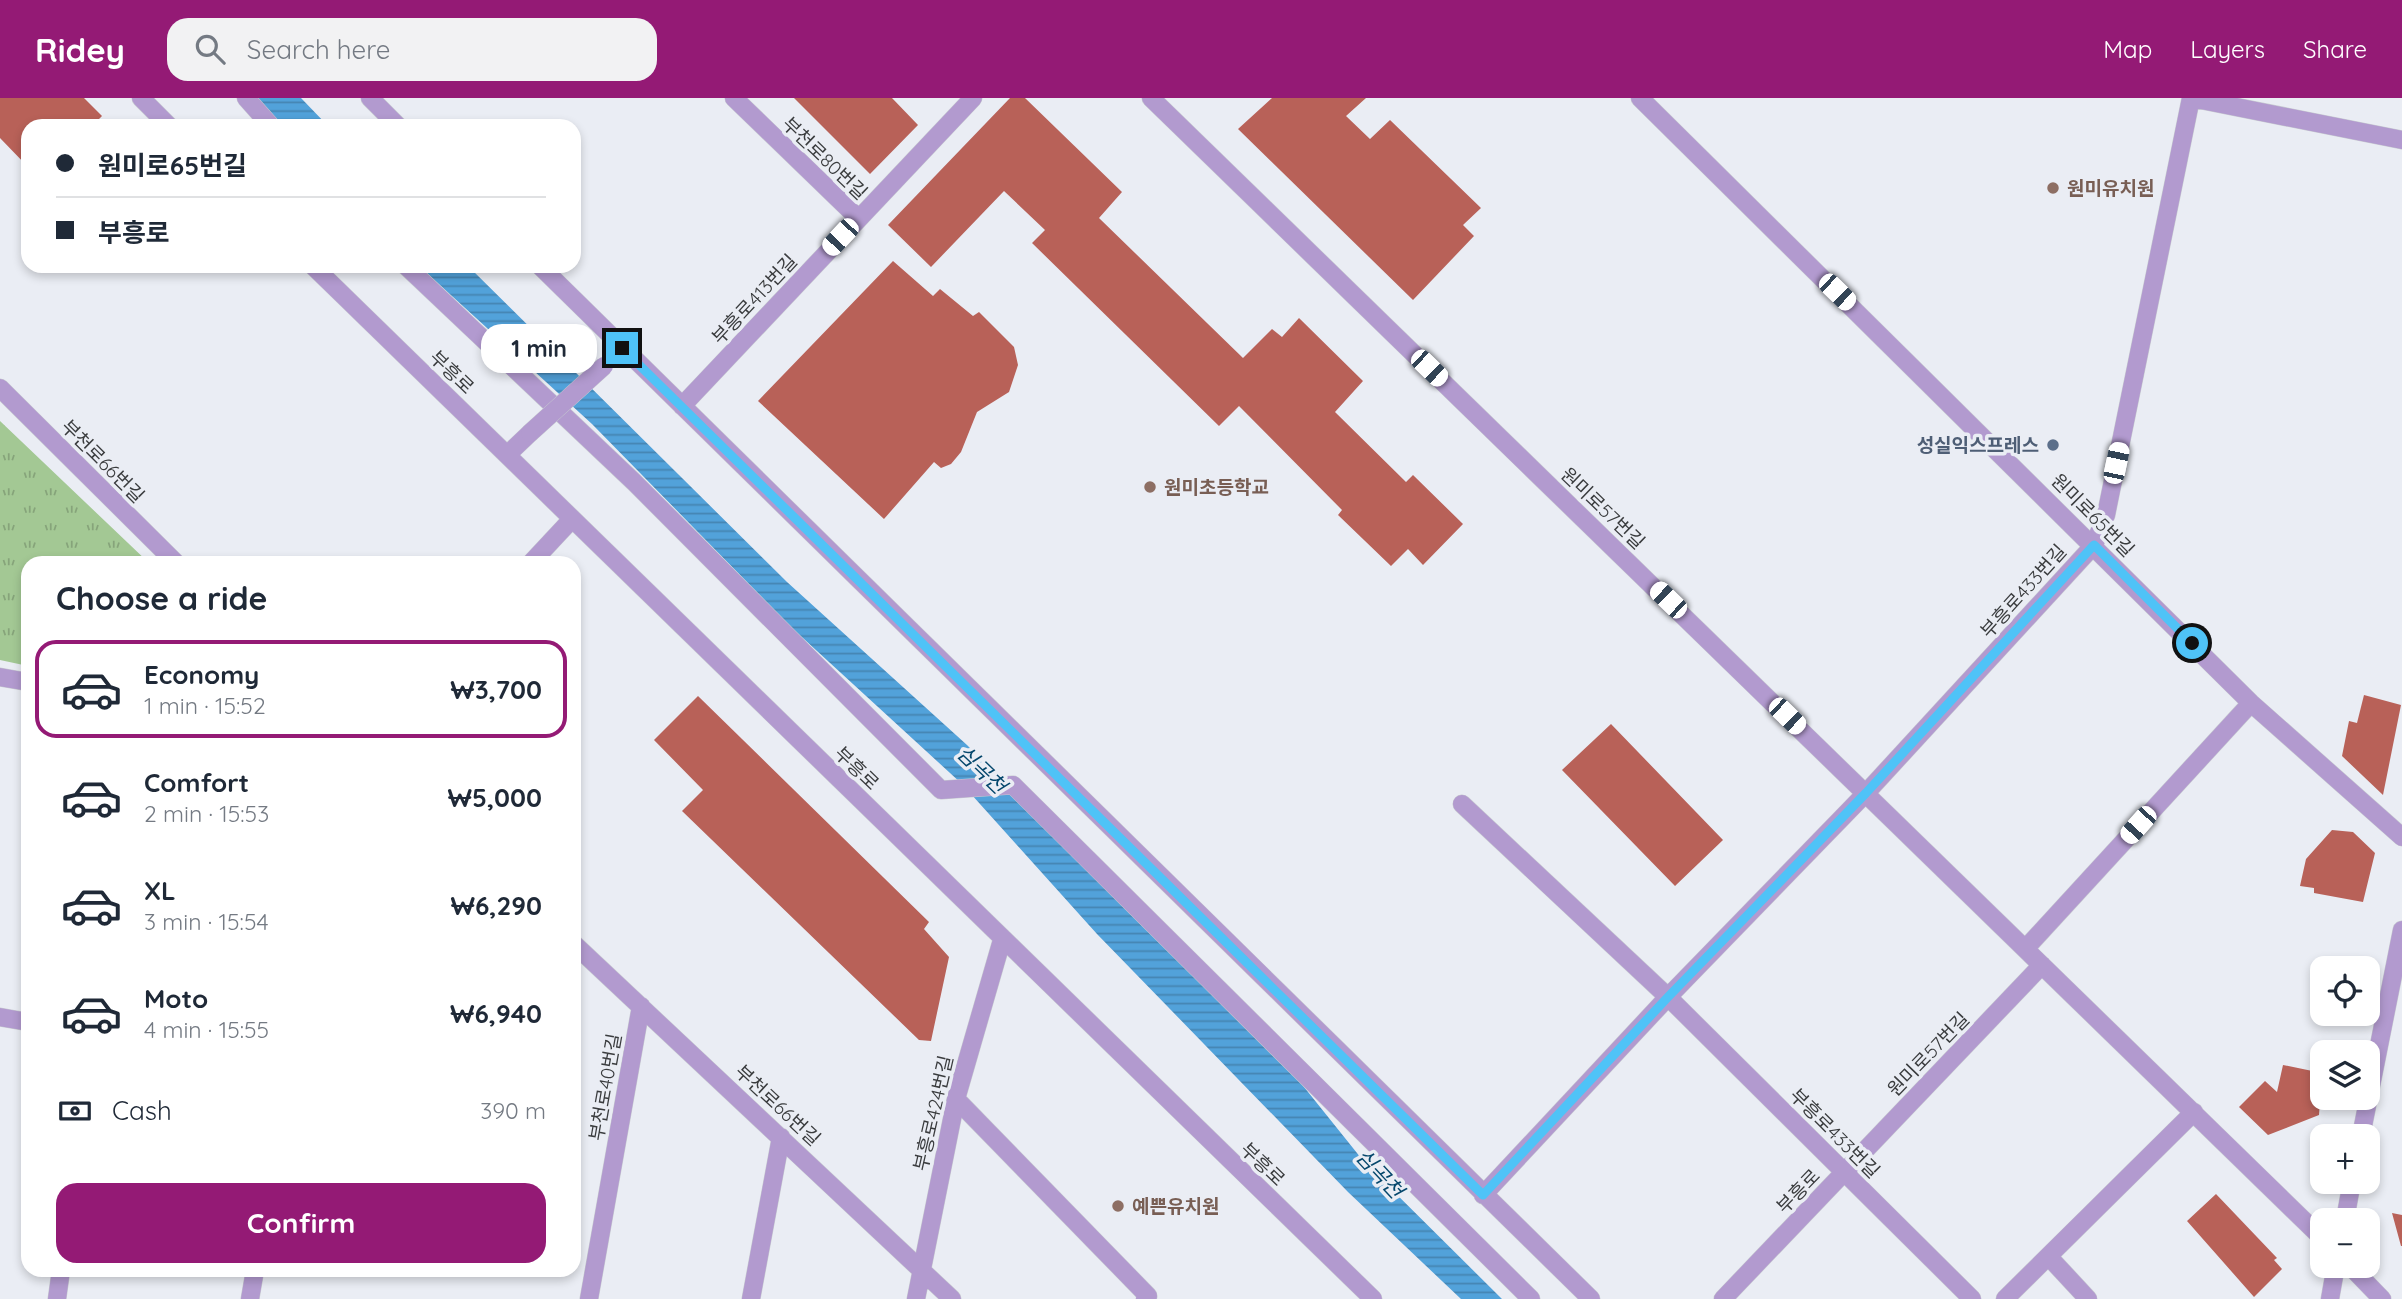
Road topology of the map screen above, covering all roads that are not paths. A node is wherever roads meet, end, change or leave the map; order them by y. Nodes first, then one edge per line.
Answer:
1 (141, 98) edge
2 (246, 98) edge
3 (370, 98) edge
4 (734, 98) edge
5 (973, 98) edge
6 (1151, 98) edge
7 (1640, 98) edge
8 (2191, 98) edge
9 (162, 119) edge
10 (265, 119) edge
11 (391, 119) edge
12 (2402, 140) edge
13 (858, 218) junction
14 (320, 273) edge
15 (413, 273) edge
16 (547, 273) edge
17 (622, 348) junction
18 (0, 388) edge
19 (682, 406) junction
20 (507, 455) junction
21 (572, 519) junction
22 (2094, 545) junction
23 (169, 556) edge
24 (537, 556) edge
25 (0, 677) edge
26 (21, 681) edge
27 (2251, 703) junction
28 (1866, 793) junction
29 (1462, 804) dead end
30 (2402, 837) edge
31 (2402, 930) edge
32 (1002, 940) junction
33 (2026, 948) junction
34 (581, 950) edge
35 (2042, 965) junction
36 (1668, 997) junction
37 (641, 1006) junction
38 (0, 1017) edge
39 (21, 1021) edge
40 (956, 1098) junction
41 (2194, 1112) junction
42 (2363, 1124) edge
43 (782, 1137) junction
44 (1845, 1172) junction
45 (1483, 1195) junction
46 (2310, 1226) edge
47 (2049, 1257) junction
48 (921, 1268) junction
49 (60, 1277) edge
50 (254, 1277) edge
51 (2334, 1278) edge
52 (2362, 1278) edge
53 (57, 1299) edge
54 (250, 1299) edge
55 (589, 1299) edge
56 (751, 1299) edge
57 (916, 1299) edge
58 (952, 1299) edge
59 (1144, 1299) edge
60 (1373, 1299) edge
61 (1531, 1299) edge
62 (1591, 1299) edge
63 (1723, 1299) edge
64 (1972, 1299) edge
65 (2005, 1299) edge
66 (2088, 1299) edge
67 (2330, 1299) edge
68 (2382, 1299) edge

1 - 9 street
2 - 10 street
3 - 11 street
4 - 13 street, 부천로80번길
5 - 13 street, 부흥로413번길
6 - 28 street, 원미로57번길
7 - 22 street, 원미로65번길
8 - 12 street
8 - 22 street, 부흥로433번길
13 - 19 street, 부흥로413번길
14 - 20 street, 부흥로
15 - 61 street
16 - 17 street
17 - 19 street
17 - 20 street, bridge
18 - 23 street, 부천로66번길
19 - 45 street
20 - 21 street, 부흥로
21 - 24 street
21 - 32 street, 부흥로
22 - 27 street, 원미로65번길
22 - 28 street, 부흥로433번길
25 - 26 street
27 - 30 street, 원미로65번길
27 - 33 street
28 - 33 street, 원미로57번길
28 - 36 street, 부흥로433번길
29 - 36 street, 부흥로433번길
31 - 42 street
32 - 40 street, 부흥로424번길
32 - 60 street, 부흥로
33 - 35 street, 원미로57번길
34 - 37 street, 부천로66번길
35 - 41 street, 원미로57번길
35 - 44 street, 원미로57번길
36 - 44 street, 부흥로433번길
36 - 45 street, 부흥로433번길
37 - 43 street, 부천로66번길
37 - 55 street, 부천로40번길
38 - 39 street
40 - 48 street, 부흥로424번길
40 - 59 street
41 - 46 street, 원미로57번길
41 - 47 street
43 - 48 street, 부천로66번길
43 - 56 street
44 - 63 street, 부흥로
44 - 64 street, 부흥로433번길
45 - 62 street
47 - 65 street
47 - 66 street
48 - 57 street, 부흥로424번길
48 - 58 street, 부천로66번길
49 - 53 street
50 - 54 street
51 - 67 street
52 - 68 street

